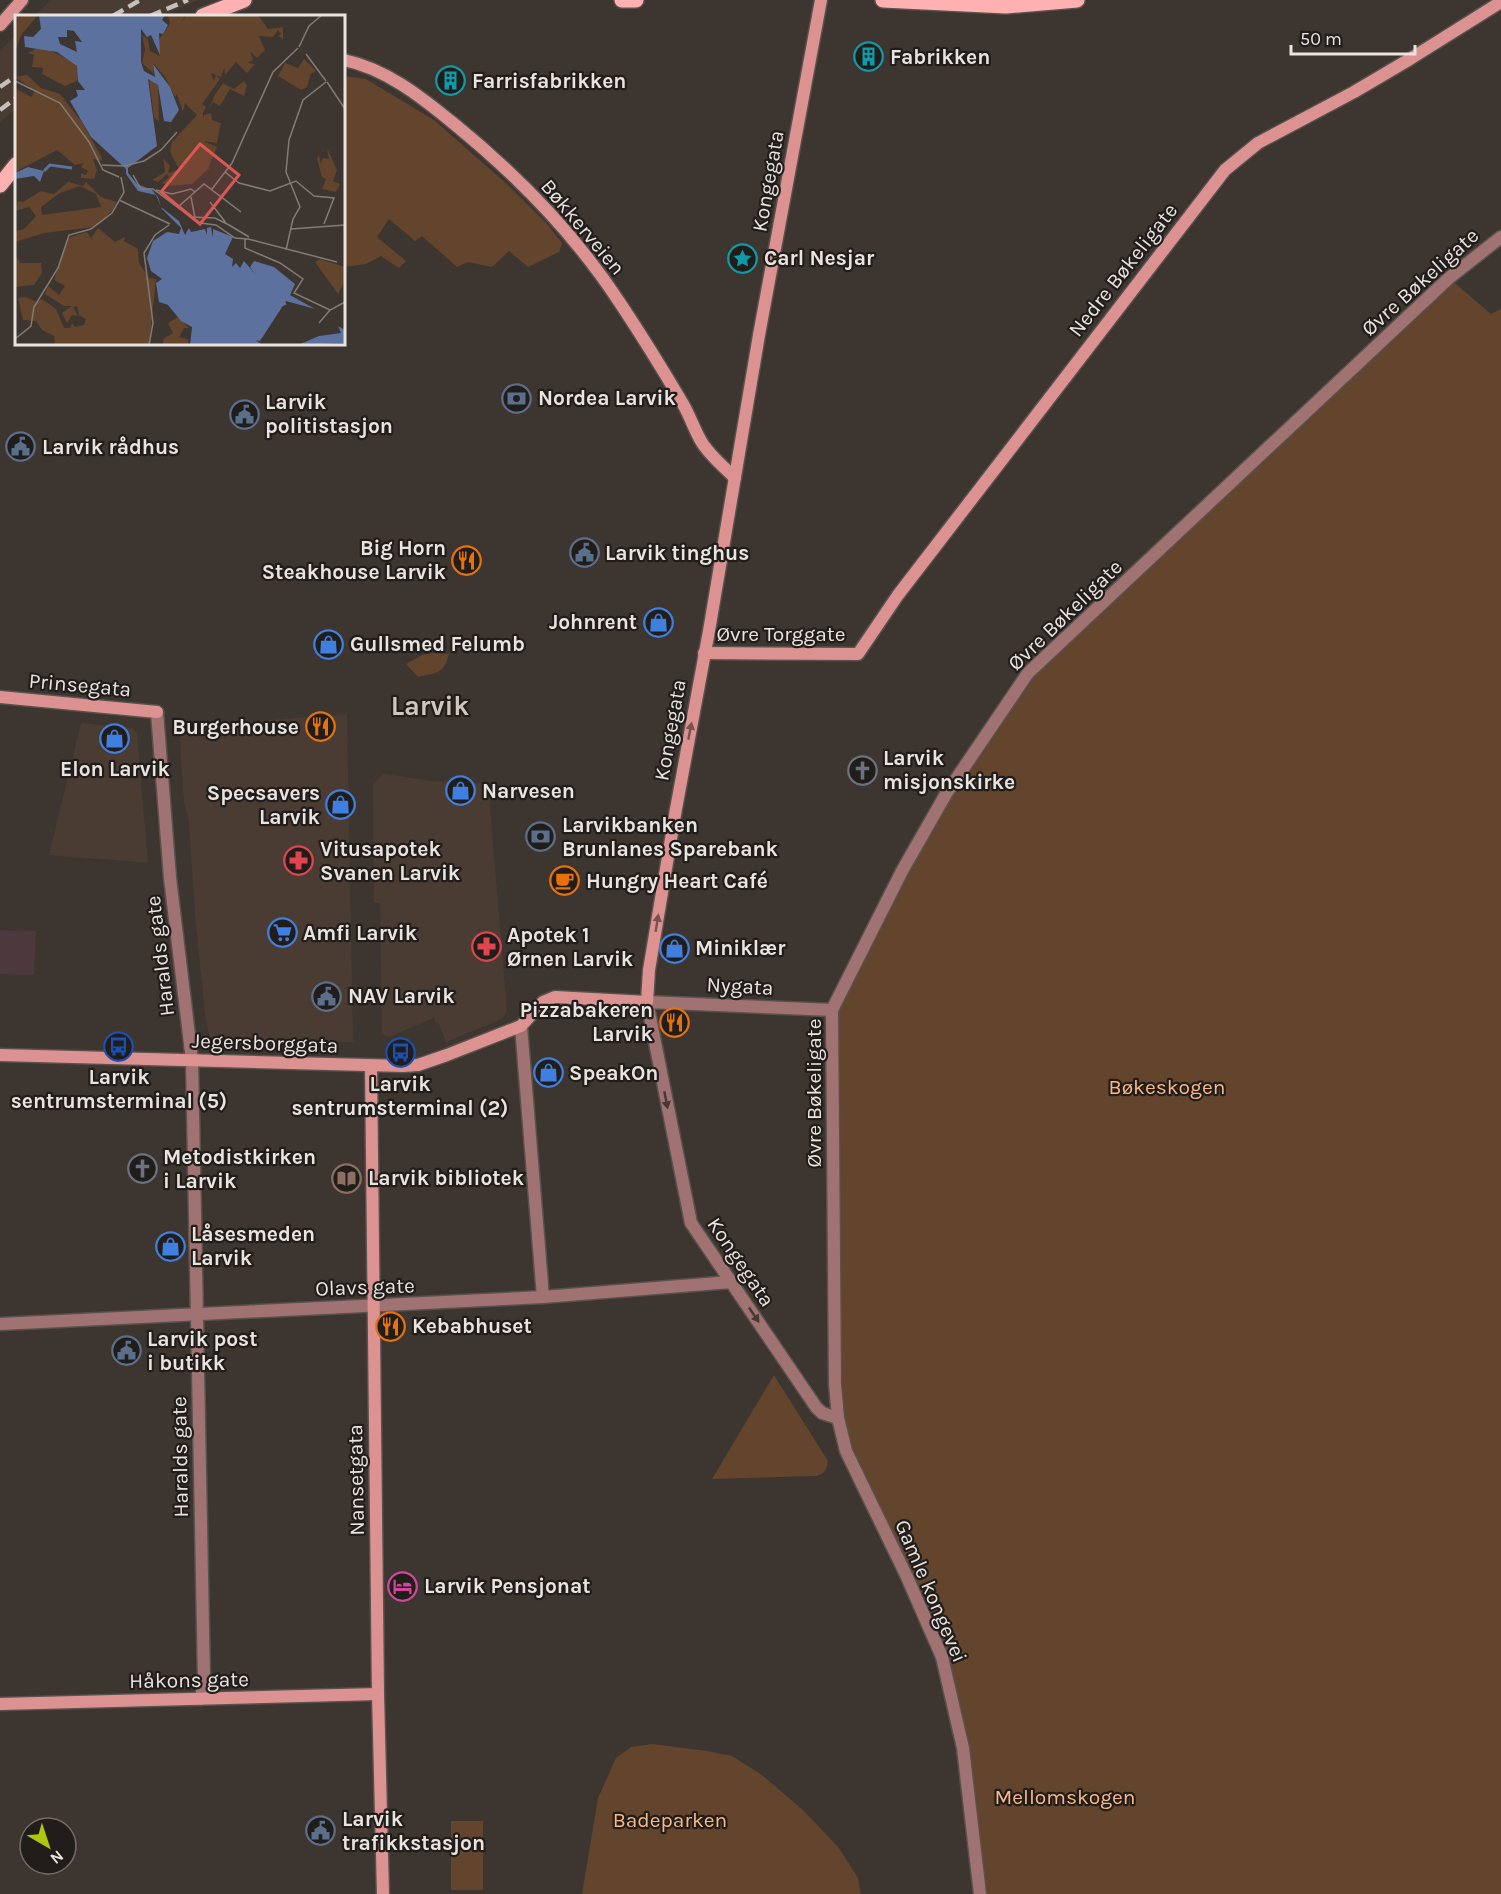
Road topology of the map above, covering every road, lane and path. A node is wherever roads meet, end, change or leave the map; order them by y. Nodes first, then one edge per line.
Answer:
1 (22, 0) edge
2 (245, 0) edge
3 (622, 0) edge
4 (636, 0) edge
5 (821, 0) edge
6 (883, 0) edge
7 (1077, 0) edge
8 (1501, 2) edge
9 (206, 15) edge
10 (0, 25) edge
11 (345, 60) edge
12 (15, 166) edge
13 (0, 184) edge
14 (1501, 237) edge
15 (735, 478) junction
16 (704, 653) junction
17 (858, 654) joint
18 (0, 697) edge
19 (156, 712) joint
20 (647, 1002) junction
21 (832, 1010) junction
22 (521, 1026) junction
23 (0, 1055) edge
24 (192, 1060) junction
25 (371, 1066) junction
26 (731, 1282) junction
27 (543, 1297) junction
28 (374, 1306) junction
29 (198, 1314) junction
30 (0, 1324) edge
31 (838, 1418) junction
32 (378, 1694) junction
33 (201, 1699) junction
34 (0, 1704) edge
35 (383, 1894) edge
36 (980, 1894) edge

1 - 10 main road
2 - 9 main road
3 - 4 main road
5 - 15 main road, Kongegata
6 - 7 main road
8 - 17 main road, Nedre Bøkeligate
11 - 15 main road, Bøkkerveien
12 - 13 main road
14 - 21 street, Øvre Bøkeligate
15 - 16 main road, Kongegata
16 - 17 main road, Øvre Torggate
20 -> 16 main road, Kongegata
18 - 19 main road, Prinsegata
19 - 24 street, Haralds gate
20 - 21 street, Nygata
20 - 22 main road
20 -> 26 street, Kongegata
21 - 31 street, Øvre Bøkeligate
22 - 25 main road, Jegersborggata
22 - 27 street
23 - 24 main road, Jegersborggata
24 - 25 main road, Jegersborggata
24 - 29 street, Haralds gate
25 - 28 main road, Nansetgata
26 - 27 street, Olavs gate
26 -> 31 street, Kongegata
27 - 28 street, Olavs gate
28 - 29 street, Olavs gate
28 - 32 main road, Nansetgata
29 - 30 street, Olavs gate
29 - 33 street, Haralds gate
31 - 36 street, Gamle kongevei
32 - 33 main road, Håkons gate
32 - 35 main road, Nansetgata
33 - 34 main road, Håkons gate

